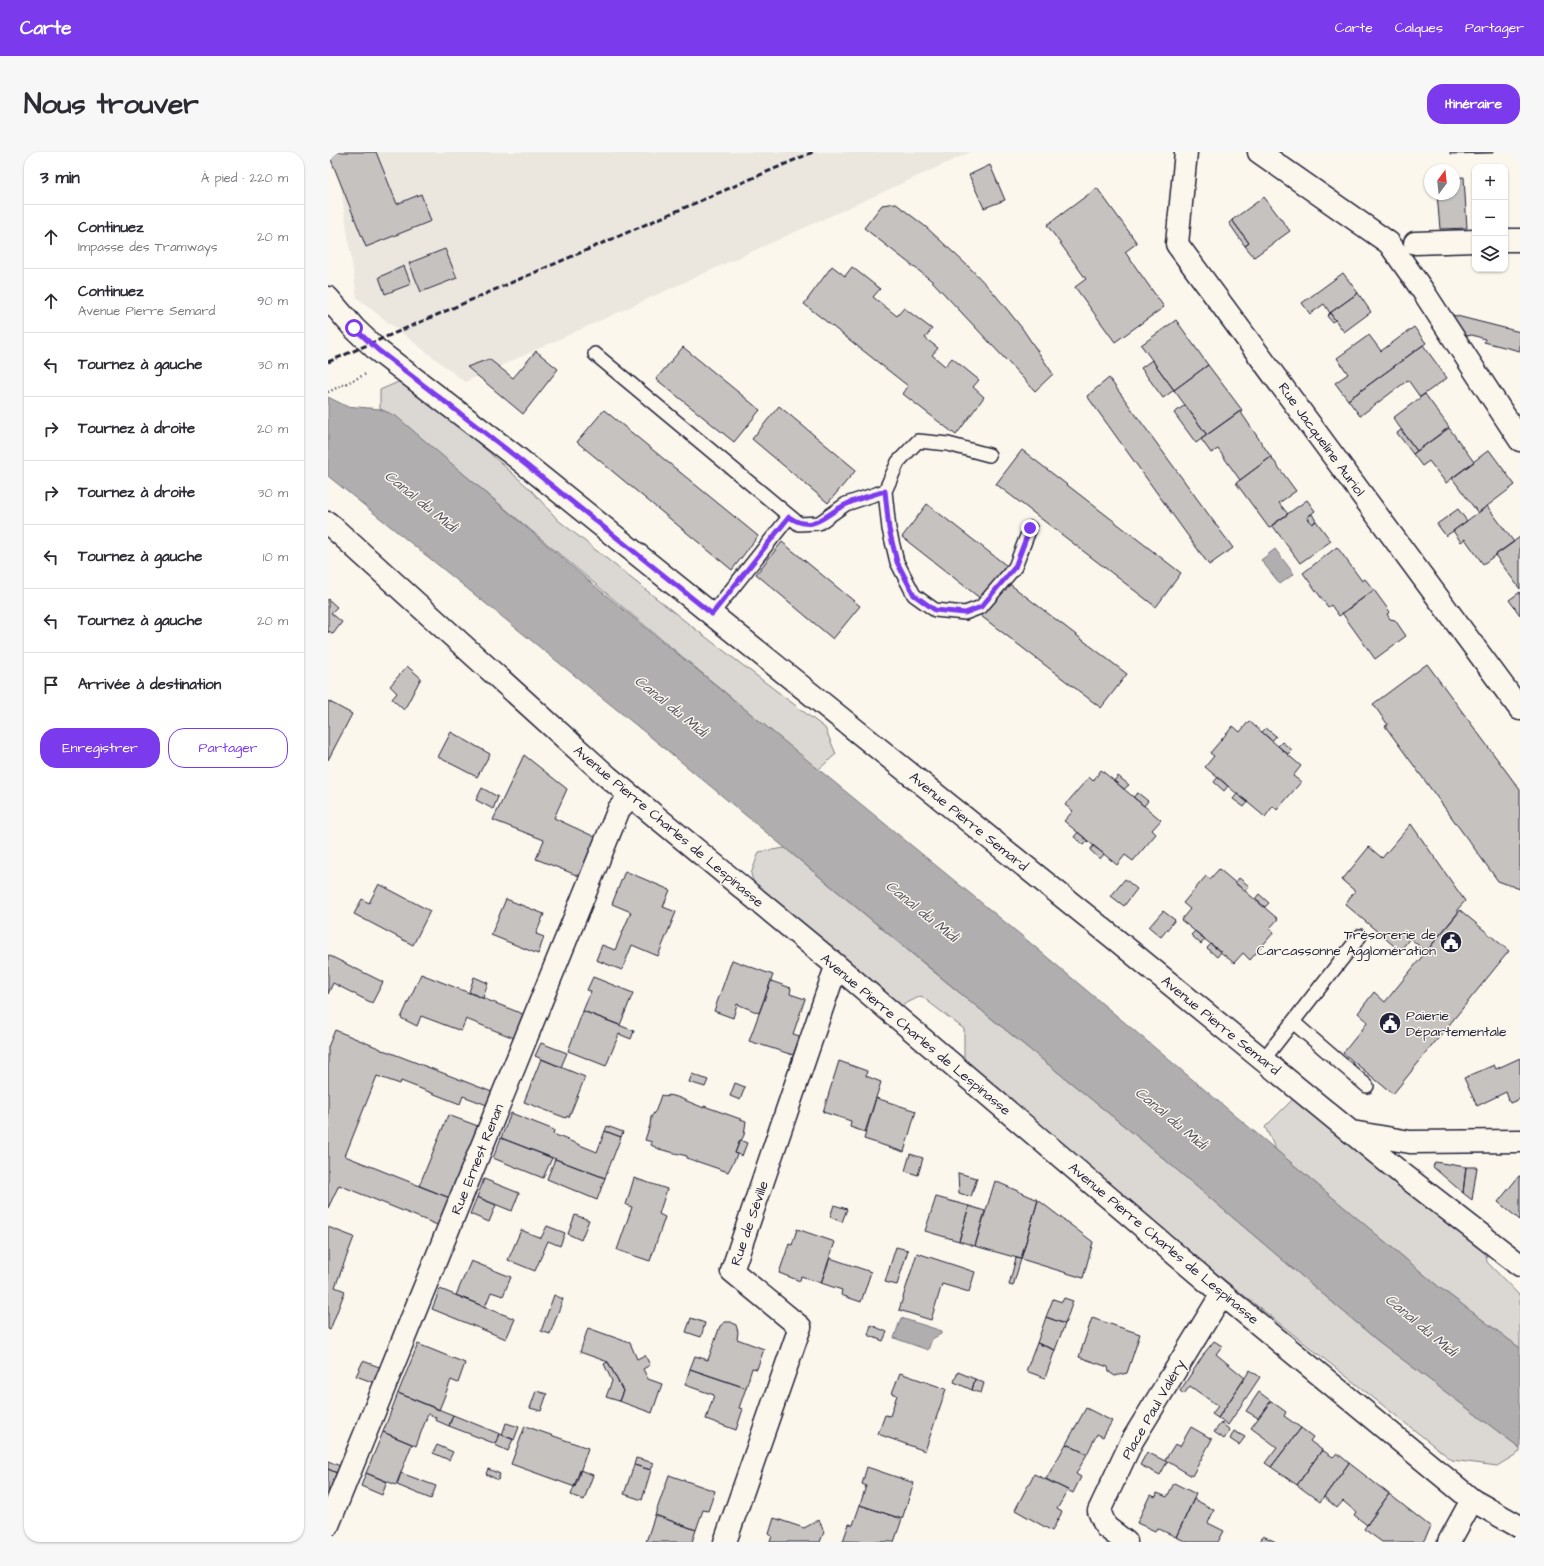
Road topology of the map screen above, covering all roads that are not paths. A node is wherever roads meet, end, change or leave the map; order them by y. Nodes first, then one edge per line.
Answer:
1 (1186, 152) edge
2 (1259, 152) edge
3 (1508, 240) edge
4 (1520, 240) edge
5 (1472, 241) edge
6 (1415, 243) dead end
7 (328, 298) edge
8 (595, 354) dead end
9 (1520, 440) edge
10 (989, 455) dead end
11 (885, 491) junction
12 (789, 517) junction
13 (328, 523) edge
14 (1030, 528) dead end
15 (712, 614) junction
16 (1520, 709) edge
17 (631, 796) junction
18 (1360, 936) dead end
19 (836, 967) junction
20 (1292, 1022) junction
21 (1263, 1060) junction
22 (1367, 1086) dead end
23 (1350, 1132) junction
24 (1520, 1141) edge
25 (1520, 1265) edge
26 (1222, 1294) junction
27 (1472, 1500) junction
28 (328, 1525) edge
29 (1520, 1527) edge
30 (725, 1542) edge
31 (1126, 1542) edge
32 (1450, 1542) edge

1 - 16 street, Rue Jacqueline Auriol
2 - 9 street
3 - 4 street
5 - 6 street
7 - 15 street, Avenue Pierre Semard
8 - 12 lane
10 - 11 lane
11 - 12 lane
11 - 14 lane
12 - 15 lane
13 - 17 street, Avenue Pierre Charles de Lespinasse
15 - 21 street, Avenue Pierre Semard
17 - 19 street, Avenue Pierre Charles de Lespinasse
17 - 28 street, Rue Ernest Renan
18 - 20 lane
19 - 26 street, Avenue Pierre Charles de Lespinasse
19 - 30 street, Rue de Séville
20 - 21 lane
20 - 22 lane
21 - 23 street, Avenue Pierre Semard
23 - 24 street
23 - 25 street, Avenue Pierre Semard
26 - 27 street, Avenue Pierre Charles de Lespinasse
26 - 31 street, Place Paul Valéry
27 - 29 street, Avenue Pierre Charles de Lespinasse
27 - 32 street

